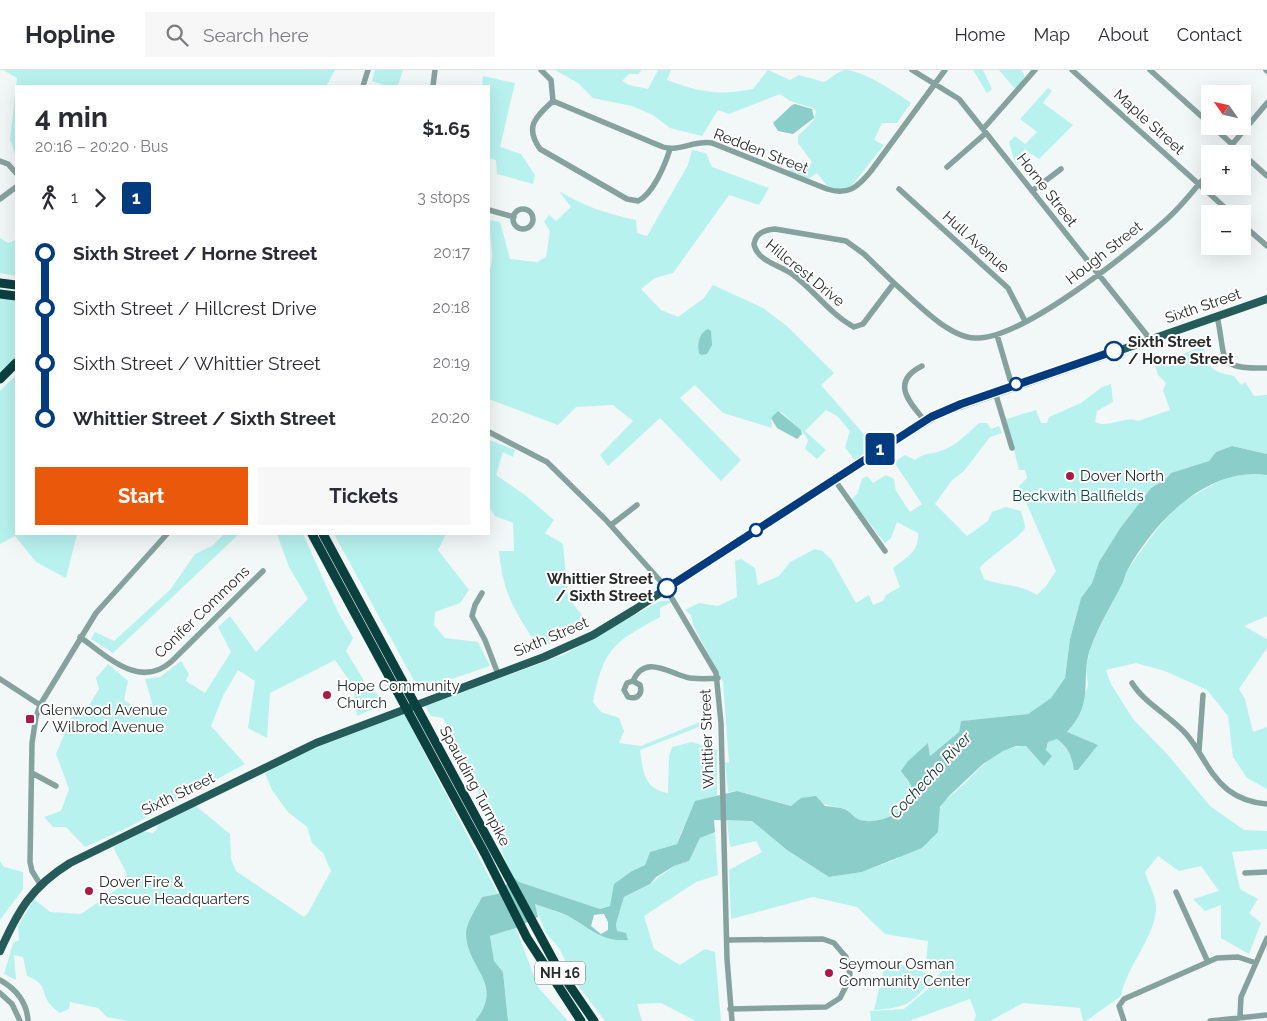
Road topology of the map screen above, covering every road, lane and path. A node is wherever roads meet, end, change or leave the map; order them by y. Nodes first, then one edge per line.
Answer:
1 (368, 70) edge
2 (435, 70) edge
3 (541, 70) edge
4 (912, 70) edge
5 (945, 70) edge
6 (1035, 70) edge
7 (1072, 70) edge
8 (1150, 70) edge
9 (936, 83) junction
10 (363, 85) edge
11 (433, 85) edge
12 (553, 101) junction
13 (1267, 103) edge
14 (1201, 116) edge
15 (985, 131) junction
16 (1222, 135) edge
17 (1232, 144) junction
18 (670, 149) junction
19 (0, 161) edge
20 (947, 167) dead end
21 (1061, 169) dead end
22 (15, 172) edge
23 (1267, 176) edge
24 (1201, 182) edge
25 (1199, 184) junction
26 (15, 188) edge
27 (899, 189) dead end
28 (1032, 191) junction
29 (0, 199) edge
30 (1222, 205) edge
31 (490, 210) edge
32 (514, 217) dead end
33 (1251, 232) edge
34 (1267, 246) edge
35 (1098, 274) junction
36 (0, 283) edge
37 (894, 283) junction
38 (15, 285) edge
39 (0, 294) edge
40 (15, 296) edge
41 (1267, 299) edge
42 (1217, 316) junction
43 (1025, 321) junction
44 (997, 335) junction
45 (1150, 339) junction
46 (15, 364) edge
47 (922, 366) dead end
48 (1267, 368) edge
49 (0, 379) edge
50 (1012, 386) junction
51 (995, 392) junction
52 (925, 421) junction
53 (490, 433) edge
54 (1012, 448) dead end
55 (834, 479) junction
56 (638, 505) dead end
57 (611, 525) junction
58 (166, 535) edge
59 (313, 535) edge
60 (324, 535) edge
61 (884, 551) dead end
62 (263, 571) dead end
63 (667, 588) junction
64 (482, 593) dead end
65 (80, 637) junction
66 (498, 674) junction
67 (718, 678) junction
68 (0, 679) edge
69 (633, 681) dead end
70 (1132, 683) dead end
71 (1203, 695) dead end
72 (40, 705) junction
73 (1199, 751) junction
74 (32, 773) junction
75 (56, 786) dead end
76 (1267, 804) edge
77 (1267, 872) edge
78 (1245, 873) dead end
79 (40, 884) junction
80 (1176, 892) dead end
81 (1267, 938) edge
82 (727, 940) junction
83 (0, 951) edge
84 (1207, 960) junction
85 (1256, 963) junction
86 (0, 980) edge
87 (0, 993) edge
88 (730, 1009) junction
89 (1267, 1015) edge
90 (1240, 1016) junction
91 (20, 1021) edge
92 (28, 1021) edge
93 (581, 1021) edge
94 (594, 1021) edge
95 (732, 1021) edge
96 (1124, 1021) edge
97 (1210, 1021) edge

1 - 10 street
2 - 11 street
3 - 12 street
4 - 9 street, Horne Street
5 - 9 street, Redden Street
6 - 15 street
7 - 25 street, Maple Street
8 - 14 street
9 - 15 street, Horne Street
9 - 18 street, Redden Street
12 - 18 street
12 - 18 street
13 - 17 street
15 - 20 street
15 - 28 street, Horne Street
16 - 17 street
17 - 23 street
19 - 22 street
21 - 28 street
24 - 25 street, Hough Street
25 - 30 street, Maple Street
25 - 35 street, Hough Street
26 - 29 street
27 - 43 street, Hull Avenue
28 - 35 street, Horne Street
31 - 32 street
33 - 34 street
35 - 43 street, Hough Street
35 - 45 street, Horne Street
36 - 38 highway
37 - 37 street, Hillcrest Drive
37 - 44 street, Hillcrest Drive
39 - 40 highway
41 - 42 main road, Sixth Street
42 - 45 main road, Sixth Street
42 - 48 street
43 - 44 street, Hough Street
44 - 50 street
45 - 50 main road, Sixth Street
46 - 49 highway
47 - 52 street
50 - 51 main road, Sixth Street
51 - 52 main road, Sixth Street
51 - 54 street
52 - 55 main road, Sixth Street
53 - 57 street, Whittier Street
55 - 61 street
55 - 63 main road, Sixth Street
56 - 57 street
57 - 63 street, Whittier Street
58 - 65 street
59 - 93 highway, Spaulding Turnpike / NH 16
60 - 94 highway, Spaulding Turnpike / NH 16
62 - 65 street, Conifer Commons
63 - 66 main road, Sixth Street
63 - 67 street, Whittier Street
64 - 66 street
65 - 72 street
66 - 79 main road, Sixth Street
67 - 69 street
67 - 82 street, Whittier Street
68 - 72 street
70 - 73 street
71 - 73 street
72 - 74 street
73 - 76 street
74 - 75 street
74 - 79 street
77 - 78 street
79 - 83 main road, Sixth Street
80 - 84 street
81 - 85 street
82 - 88 street, Whittier Street
82 - 88 street
84 - 85 street
84 - 96 street
85 - 90 street
86 - 92 street
87 - 91 street
88 - 95 street, Whittier Street
89 - 90 street
90 - 97 street

